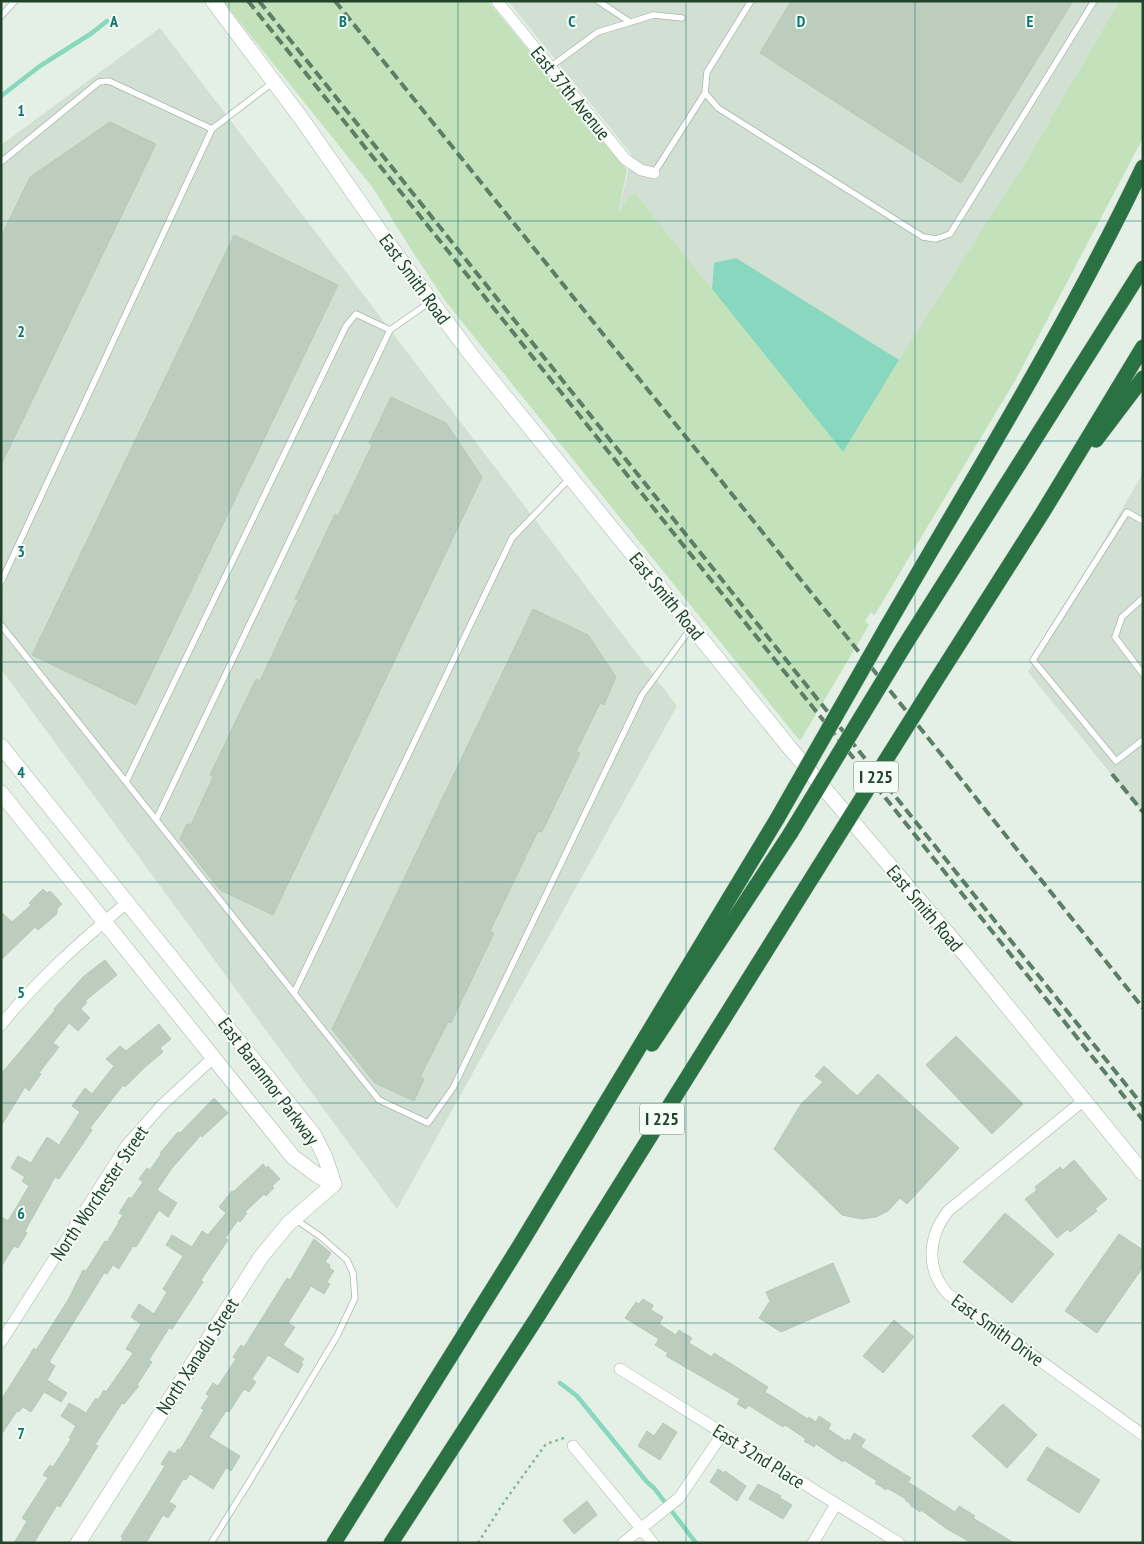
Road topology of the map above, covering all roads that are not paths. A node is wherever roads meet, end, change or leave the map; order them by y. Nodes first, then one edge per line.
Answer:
1 (16, 1) edge
2 (214, 1) edge
3 (497, 1) edge
4 (598, 1) edge
5 (751, 1) edge
6 (1094, 1) edge
7 (1, 16) edge
8 (682, 18) dead end
9 (630, 22) junction
10 (550, 67) junction
11 (274, 81) junction
12 (705, 93) junction
13 (212, 129) junction
14 (1, 162) edge
15 (1143, 167) edge
16 (654, 172) joint
17 (1143, 268) edge
18 (430, 302) junction
19 (390, 330) junction
20 (1143, 347) edge
21 (1143, 378) edge
22 (570, 477) junction
23 (1043, 512) junction
24 (1143, 521) edge
25 (1, 582) edge
26 (1143, 598) edge
27 (1, 626) edge
28 (692, 627) junction
29 (1143, 674) edge
30 (1143, 740) edge
31 (1, 746) edge
32 (126, 782) junction
33 (1, 793) edge
34 (156, 820) junction
35 (128, 902) junction
36 (105, 921) junction
37 (294, 993) junction
38 (1, 1025) edge
39 (214, 1057) junction
40 (1084, 1100) junction
41 (1143, 1173) edge
42 (334, 1184) junction
43 (294, 1218) junction
44 (520, 1245) junction
45 (1, 1342) edge
46 (620, 1369) dead end
47 (722, 1433) junction
48 (1143, 1435) edge
49 (573, 1446) road end
50 (836, 1504) junction
51 (641, 1528) junction
52 (78, 1543) edge
53 (211, 1543) edge
54 (334, 1543) edge
55 (391, 1543) edge
56 (624, 1543) edge
57 (653, 1543) edge
58 (813, 1543) edge
59 (900, 1543) edge

1 - 7 lane
2 - 11 street, East Smith Road
3 - 10 street, East 37th Avenue
4 - 9 lane
5 - 12 lane
6 - 12 lane
8 - 9 lane
9 - 10 lane
10 - 16 street, East 37th Avenue
11 - 13 lane
11 - 18 street, East Smith Road
12 - 16 lane
13 - 14 lane
13 - 25 lane
15 - 44 highway, bridge
17 - 44 highway, bridge
18 - 19 lane
18 - 22 street, East Smith Road
19 - 32 lane
19 - 34 lane
20 - 23 highway
21 - 23 highway
22 - 28 street, East Smith Road
22 - 37 lane
23 - 55 highway, I 225, bridge
24 - 30 lane
26 - 29 lane
27 - 32 lane
28 - 37 lane
28 - 40 street, East Smith Road
31 - 35 street, East Baranmor Parkway
32 - 34 lane
33 - 36 street, East Baranmor Parkway
34 - 37 lane
35 - 36 street
35 - 42 street, East Baranmor Parkway
36 - 38 street
36 - 39 street, East Baranmor Parkway
39 - 42 street, East Baranmor Parkway
39 - 45 street, North Worchester Street
40 - 41 street, East Smith Road
40 - 48 street, East Smith Drive
42 - 43 street, North Xanadu Street
43 - 52 street, North Xanadu Street
43 - 53 lane
44 - 54 highway
46 - 47 street, East 32nd Place
47 - 50 street, East 32nd Place
47 - 51 street
49 - 51 street
50 - 58 street
50 - 59 street, East 32nd Place
51 - 56 street
51 - 57 street

